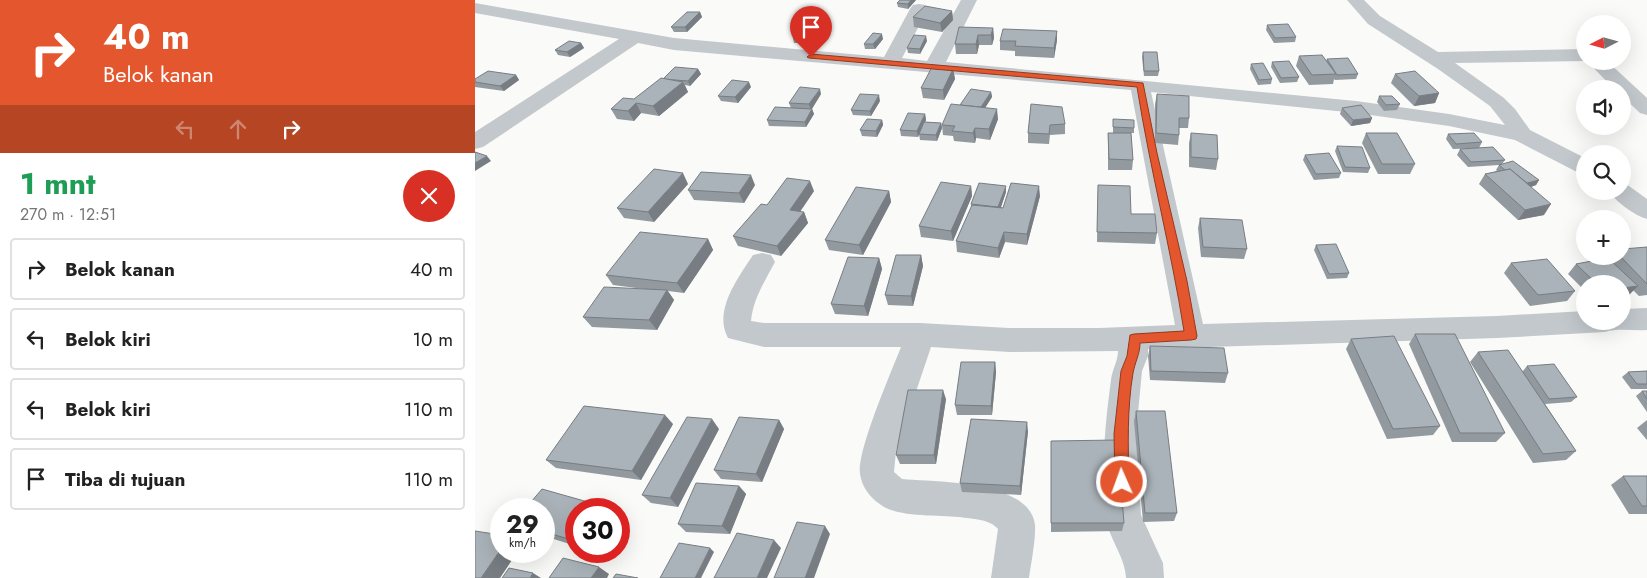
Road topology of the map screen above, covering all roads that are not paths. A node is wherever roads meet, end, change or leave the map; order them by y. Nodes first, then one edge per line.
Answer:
1 (537, 0) edge
2 (969, 0) edge
3 (1355, 0) edge
4 (475, 8) edge
5 (919, 9) edge
6 (512, 14) junction
7 (635, 38) junction
8 (1576, 55) edge
9 (1434, 58) junction
10 (890, 63) junction
11 (934, 66) junction
12 (1606, 70) edge
13 (1141, 84) junction
14 (1647, 109) edge
15 (1522, 135) junction
16 (475, 142) edge
17 (1576, 163) edge
18 (1631, 199) edge
19 (1647, 211) edge
20 (762, 262) dead end
21 (1647, 319) edge
22 (1631, 320) edge
23 (1576, 323) edge
24 (920, 335) junction
25 (1191, 336) junction
26 (1134, 338) junction
27 (1010, 578) edge
28 (1145, 578) edge

1 - 6 street
2 - 11 street
3 - 9 street
4 - 6 street
5 - 10 street
6 - 7 street
7 - 10 street
7 - 16 street
8 - 9 street
9 - 15 street
10 - 11 street
11 - 13 street
12 - 14 street
13 - 15 street
13 - 25 street
15 - 17 street
18 - 19 street
20 - 24 street
21 - 22 street
23 - 25 street
24 - 26 street
24 - 27 street
25 - 26 street
26 - 28 street

